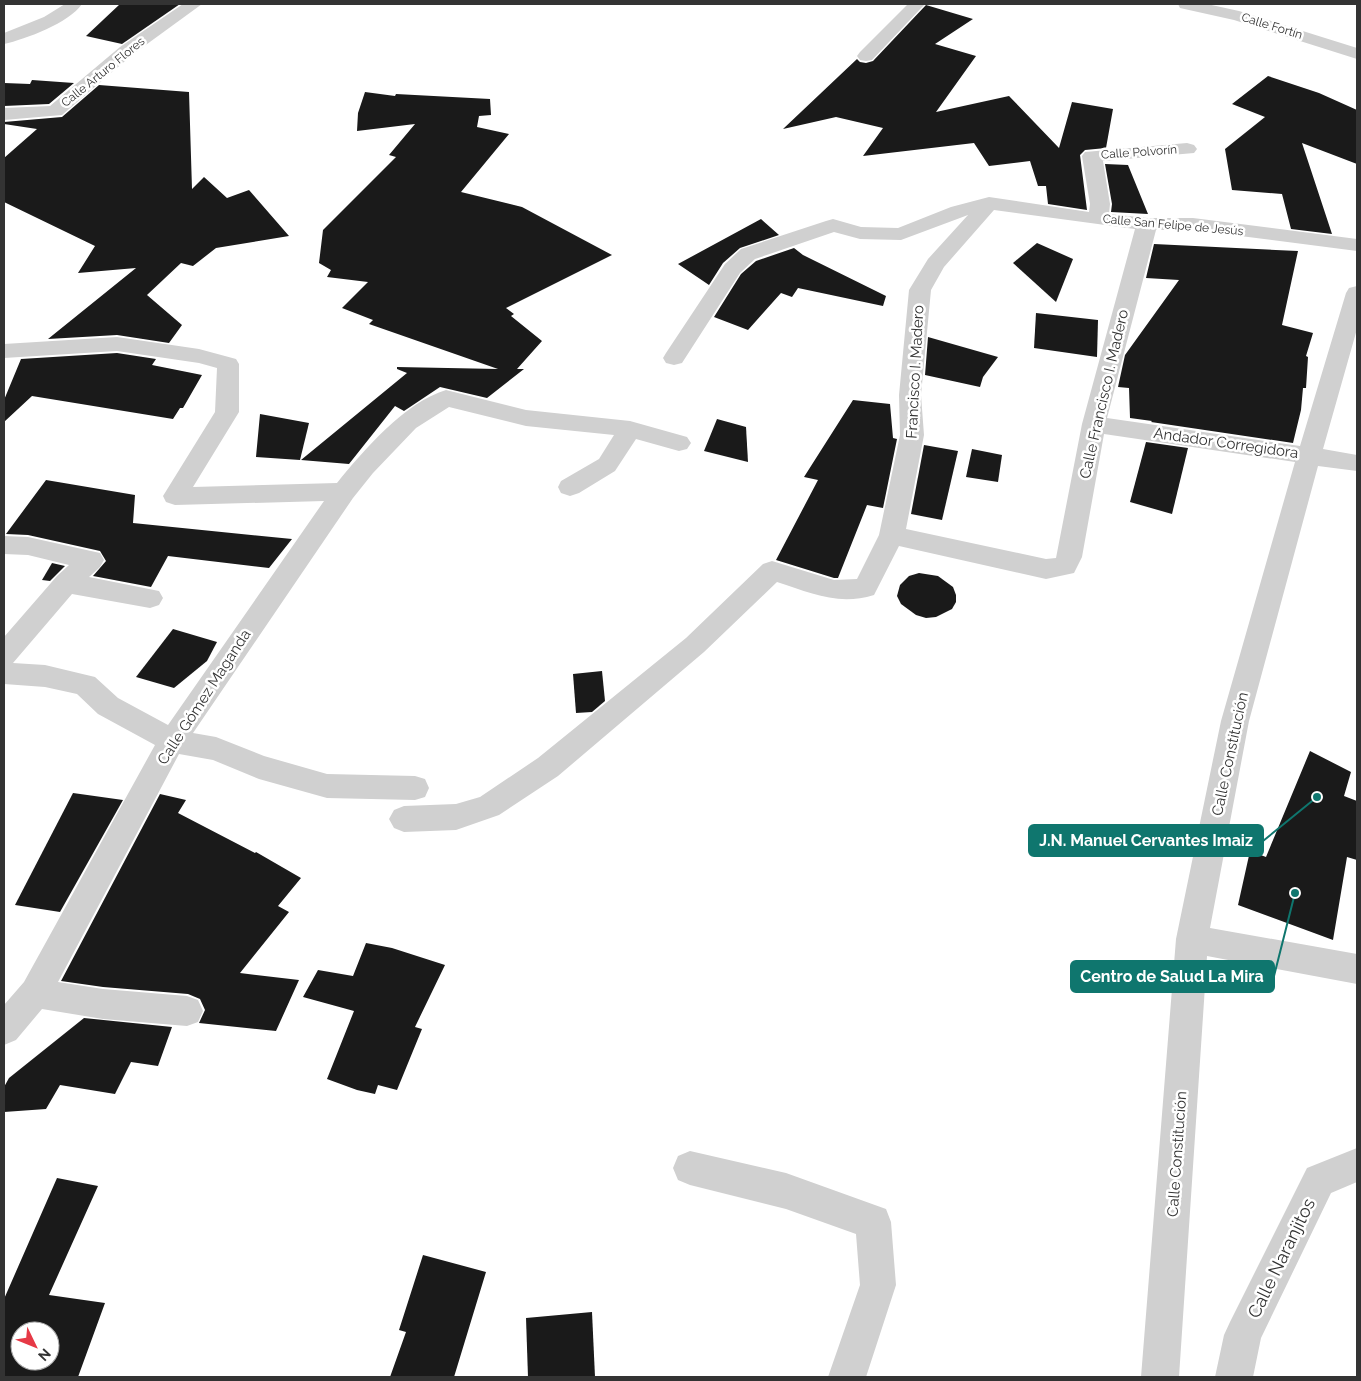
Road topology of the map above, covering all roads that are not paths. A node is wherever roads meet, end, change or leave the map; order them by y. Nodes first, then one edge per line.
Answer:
1 (74, 4) edge
2 (194, 4) edge
3 (917, 4) edge
4 (1186, 4) edge
5 (4, 39) edge
6 (1357, 54) edge
7 (866, 56) dead end
8 (4, 114) edge
9 (1187, 149) dead end
10 (989, 203) junction
11 (1099, 219) junction
12 (1147, 224) junction
13 (1357, 245) edge
14 (1357, 293) edge
15 (4, 351) edge
16 (674, 358) dead end
17 (1094, 424) junction
18 (630, 429) junction
19 (679, 443) dead end
20 (1309, 455) junction
21 (1357, 464) edge
22 (570, 486) dead end
23 (344, 492) junction
24 (892, 534) junction
25 (4, 546) edge
26 (66, 583) junction
27 (150, 598) dead end
28 (4, 656) edge
29 (4, 673) edge
30 (172, 741) junction
31 (415, 788) dead end
32 (404, 819) dead end
33 (1192, 939) junction
34 (1357, 969) edge
35 (35, 993) junction
36 (186, 1011) dead end
37 (4, 1029) edge
38 (1357, 1165) edge
39 (690, 1168) dead end
40 (847, 1377) edge
41 (1160, 1377) edge
42 (1234, 1377) edge

1 - 5 street
2 - 8 street, Calle Arturo Flores
3 - 7 street
4 - 6 street, Calle Fortín
9 - 11 street, Calle Polvorín
10 - 11 street, Calle San Felipe de Jesús
10 - 16 street
10 - 24 street, Francisco I. Madero
11 - 12 street, Calle San Felipe de Jesús
12 - 13 street, Calle San Felipe de Jesús
12 - 17 street, Calle Francisco I. Madero
14 - 20 street, Calle Constitución
15 - 23 street
17 - 20 street, Andador Corregidora
17 - 24 street, Calle Francisco I. Madero
18 - 19 street
18 - 22 street
18 - 23 street, Calle Gómez Maganda
20 - 21 street, Andador Corregidora
20 - 33 street, Calle Constitución
23 - 30 street, Calle Gómez Maganda
24 - 32 street, Francisco I. Madero
25 - 26 street
26 - 27 street
26 - 28 street
29 - 30 street
30 - 31 street
30 - 35 street, Calle Gómez Maganda
33 - 34 street
33 - 41 street, Calle Constitución
35 - 36 street
35 - 37 street, Calle Gómez Maganda
38 - 42 street, Calle Naranjitos
39 - 40 street

